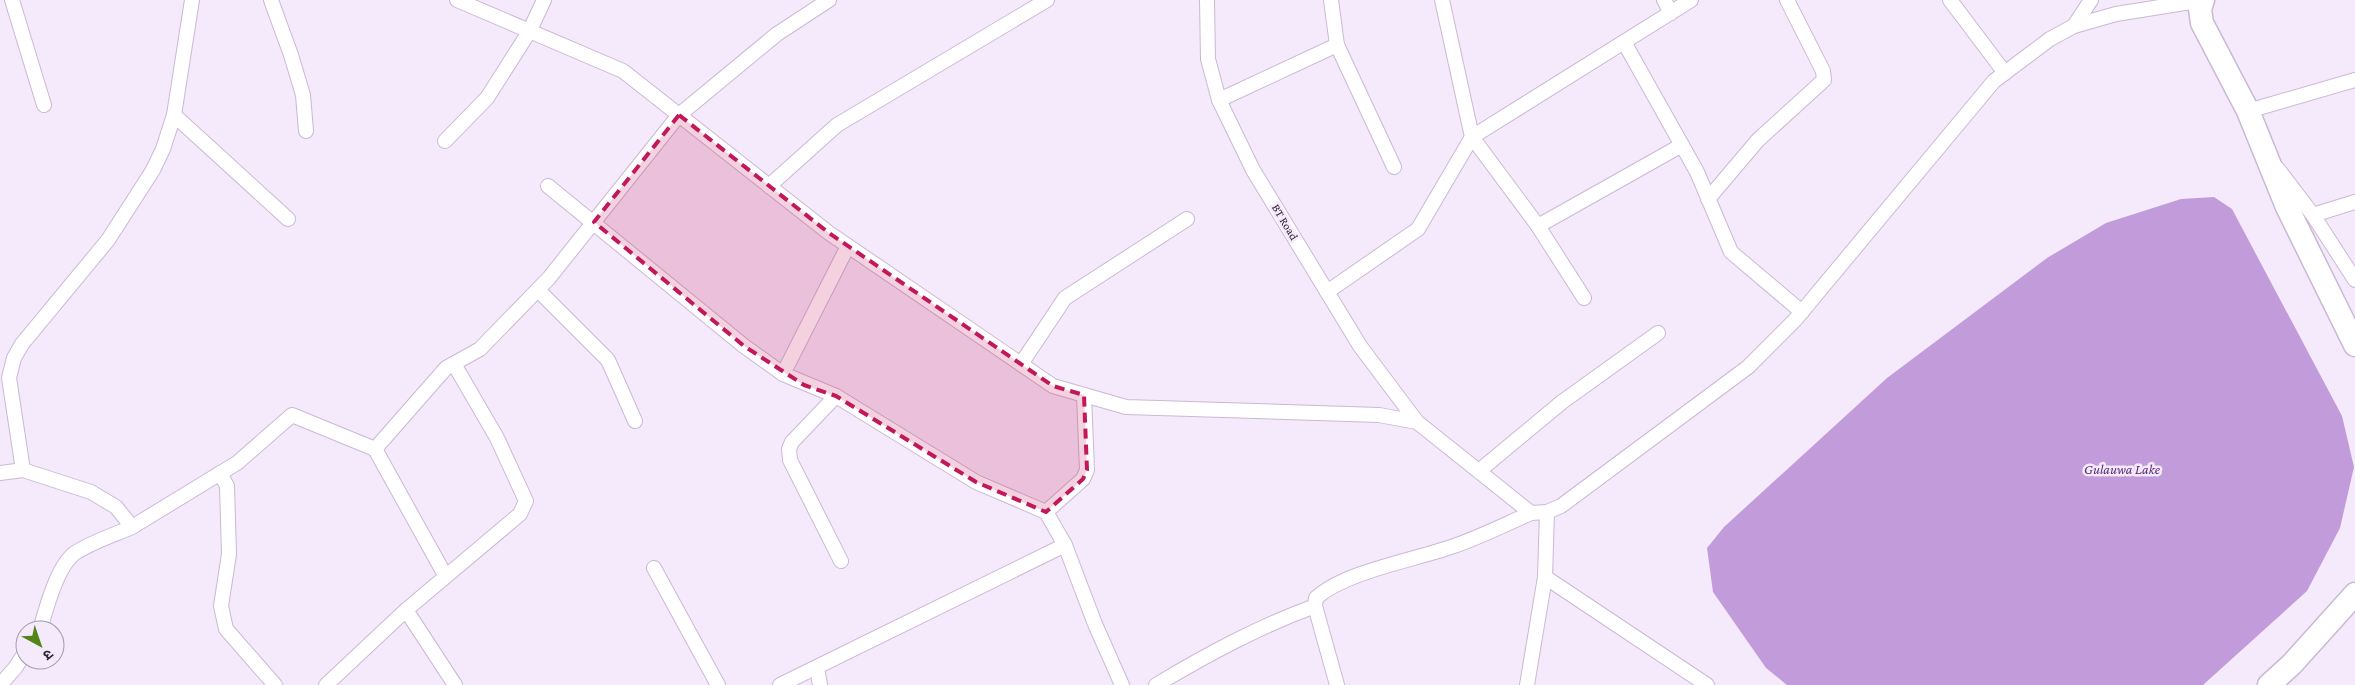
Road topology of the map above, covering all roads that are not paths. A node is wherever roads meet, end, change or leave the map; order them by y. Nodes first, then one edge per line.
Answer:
1 (12, 0) edge
2 (192, 0) edge
3 (270, 0) edge
4 (457, 0) edge
5 (544, 0) edge
6 (829, 0) edge
7 (1047, 0) edge
8 (1207, 0) edge
9 (1331, 0) edge
10 (1442, 0) edge
11 (1664, 0) edge
12 (1692, 0) edge
13 (1787, 0) edge
14 (1950, 0) edge
15 (2091, 0) edge
16 (2203, 0) edge
17 (1671, 13) junction
18 (2074, 26) junction
19 (529, 32) junction
20 (1624, 42) junction
21 (1337, 45) junction
22 (2005, 73) junction
23 (2355, 80) edge
24 (1219, 100) junction
25 (44, 105) dead end
26 (2248, 111) junction
27 (174, 115) junction
28 (679, 115) junction
29 (306, 131) dead end
30 (1472, 137) junction
31 (445, 141) dead end
32 (1682, 145) junction
33 (2265, 153) junction
34 (1394, 167) dead end
35 (548, 186) dead end
36 (769, 186) junction
37 (1708, 199) junction
38 (2355, 202) edge
39 (2313, 215) junction
40 (288, 219) dead end
41 (1187, 219) dead end
42 (594, 222) junction
43 (1538, 226) junction
44 (848, 246) junction
45 (2355, 280) edge
46 (538, 290) junction
47 (1327, 292) junction
48 (1584, 298) dead end
49 (1802, 312) junction
50 (1658, 333) dead end
51 (2355, 346) edge
52 (454, 364) junction
53 (1021, 364) junction
54 (782, 374) junction
55 (1084, 395) junction
56 (836, 396) junction
57 (635, 420) dead end
58 (1418, 422) junction
59 (375, 449) junction
60 (23, 470) junction
61 (1479, 471) junction
62 (0, 473) edge
63 (220, 473) junction
64 (1046, 512) junction
65 (1547, 512) junction
66 (1531, 513) junction
67 (132, 527) junction
68 (1065, 544) junction
69 (841, 561) dead end
70 (654, 568) dead end
71 (445, 576) junction
72 (1545, 577) junction
73 (2355, 594) edge
74 (1315, 606) junction
75 (406, 610) junction
76 (43, 620) edge
77 (15, 666) edge
78 (817, 668) junction
79 (0, 685) edge
80 (275, 685) edge
81 (326, 685) edge
82 (455, 685) edge
83 (718, 685) edge
84 (780, 685) edge
85 (820, 685) edge
86 (1122, 685) edge
87 (1156, 685) edge
88 (1337, 685) edge
89 (1527, 685) edge
90 (1707, 685) edge
91 (2269, 685) edge

1 - 25 street
2 - 27 street
3 - 29 street
4 - 19 street
5 - 19 street
6 - 28 street
7 - 36 street
8 - 24 street, BT Road
9 - 21 street
10 - 30 street
11 - 17 street
12 - 17 street
13 - 37 street
14 - 22 street
15 - 18 street
16 - 18 street
16 - 26 main road
17 - 20 street
18 - 22 street
19 - 28 street
19 - 31 street
20 - 30 street
20 - 32 street
21 - 24 street
21 - 34 street
22 - 49 street
23 - 26 street
24 - 47 street, BT Road
26 - 33 main road
27 - 40 street
27 - 60 street
28 - 36 street
28 - 42 street
30 - 43 street
30 - 47 street
32 - 37 street
32 - 43 street
33 - 39 street
33 - 51 main road
35 - 42 street
36 - 44 street
37 - 49 street
38 - 39 street
39 - 45 street
41 - 53 street
42 - 46 street
42 - 54 street
43 - 48 street
44 - 53 street
44 - 54 street
46 - 52 street
46 - 57 street
47 - 58 street, BT Road
49 - 65 street
50 - 61 street
52 - 59 street
52 - 71 street
53 - 55 street
54 - 56 street
55 - 58 street
55 - 64 street
56 - 64 street
56 - 69 street
58 - 61 street
59 - 63 street
59 - 71 street
60 - 62 street
60 - 67 street
61 - 66 street
63 - 67 street
63 - 80 street
64 - 68 street
65 - 66 street
65 - 72 street
66 - 74 street
67 - 76 street
68 - 78 street
68 - 86 street
70 - 83 street
71 - 75 street
72 - 89 street
72 - 90 street
73 - 91 main road
74 - 87 street
74 - 88 street
75 - 81 street
75 - 82 street
77 - 79 street
78 - 84 street
78 - 85 street

